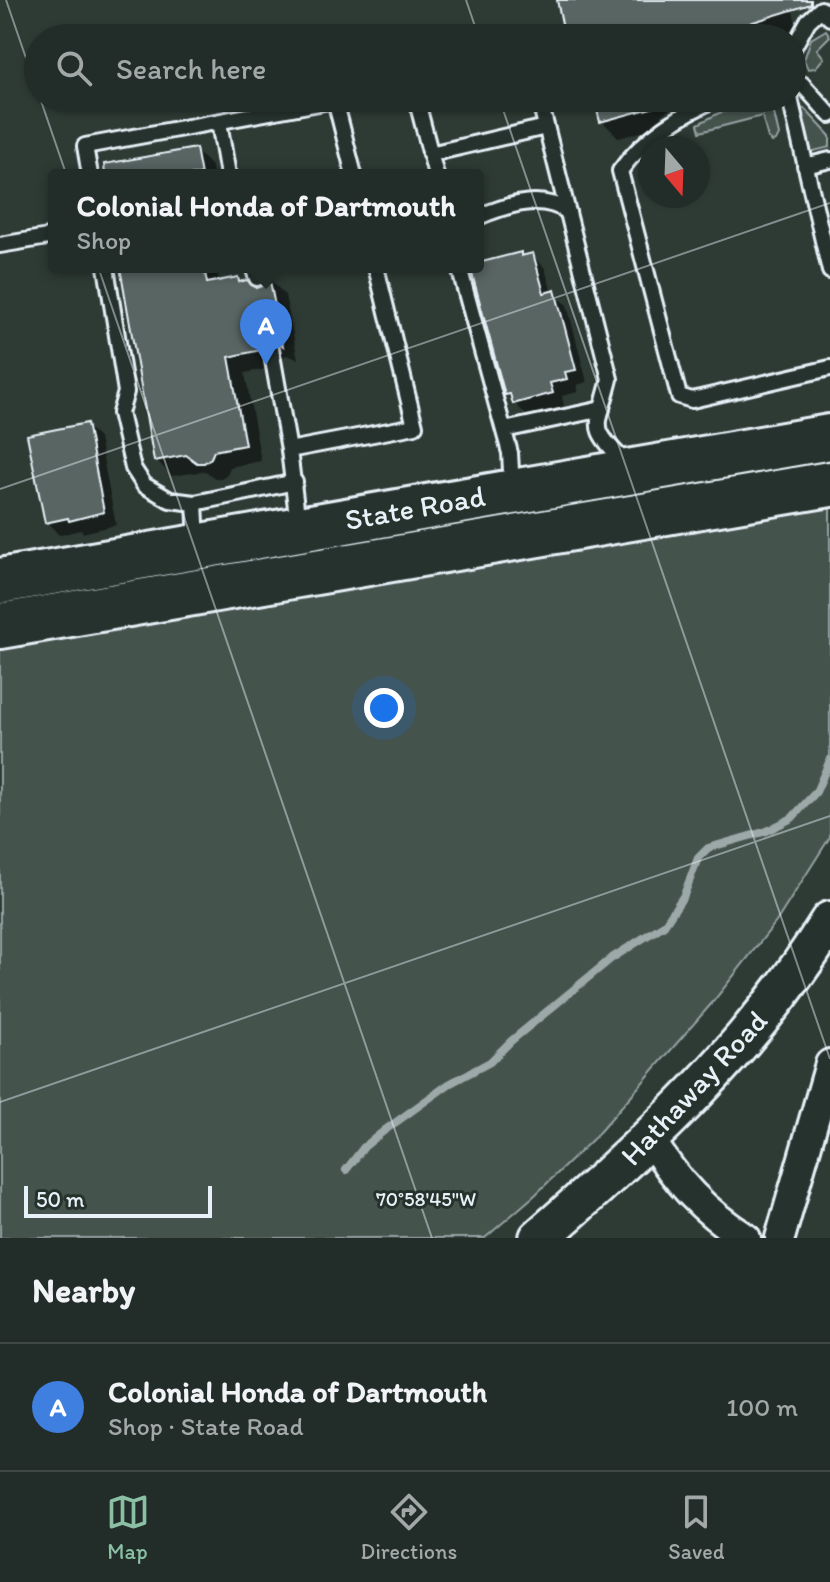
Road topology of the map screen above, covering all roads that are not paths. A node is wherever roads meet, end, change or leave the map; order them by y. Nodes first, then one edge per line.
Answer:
1 (830, 18) edge
2 (806, 25) edge
3 (806, 88) edge
4 (272, 112) edge
5 (338, 112) edge
6 (420, 112) edge
7 (542, 112) edge
8 (691, 112) edge
9 (793, 112) edge
10 (830, 115) edge
11 (219, 122) junction
12 (546, 127) junction
13 (430, 154) junction
14 (830, 160) edge
15 (805, 166) junction
16 (89, 169) edge
17 (227, 169) edge
18 (352, 169) edge
19 (434, 169) edge
20 (568, 212) junction
21 (484, 215) edge
22 (48, 237) edge
23 (0, 245) edge
24 (830, 271) edge
25 (107, 273) edge
26 (377, 273) edge
27 (461, 273) edge
28 (271, 349) dead end
29 (830, 368) edge
30 (602, 409) junction
31 (504, 430) junction
32 (830, 437) edge
33 (289, 450) junction
34 (635, 471) junction
35 (295, 482) junction
36 (830, 484) edge
37 (513, 492) junction
38 (195, 503) junction
39 (298, 528) junction
40 (198, 546) junction
41 (0, 581) edge
42 (0, 626) edge
43 (826, 942) edge
44 (830, 1064) edge
45 (650, 1139) junction
46 (544, 1235) edge
47 (746, 1238) edge
48 (780, 1238) edge

1 - 2 lane
3 - 10 lane
4 - 11 lane
5 - 18 lane
6 - 13 lane
7 - 12 lane
8 - 29 lane
9 - 15 lane
11 - 16 lane
11 - 17 lane
12 - 13 lane
12 - 20 lane
13 - 19 lane
14 - 15 lane
15 - 24 lane
20 - 21 lane
20 - 30 lane
22 - 23 lane
25 - 38 lane
26 - 33 lane
27 - 31 lane
28 - 33 lane
30 - 31 lane
30 - 34 lane
31 - 37 lane
32 - 34 main road, State Road
33 - 35 lane
34 - 37 main road, State Road
35 - 38 lane
35 - 39 lane
36 - 42 main road, State Road
37 - 39 main road, State Road
38 - 40 lane
39 - 40 main road, State Road
40 - 41 main road, State Road
43 - 45 main road, Hathaway Road
44 - 48 street
45 - 46 main road, Hathaway Road
45 - 47 street

